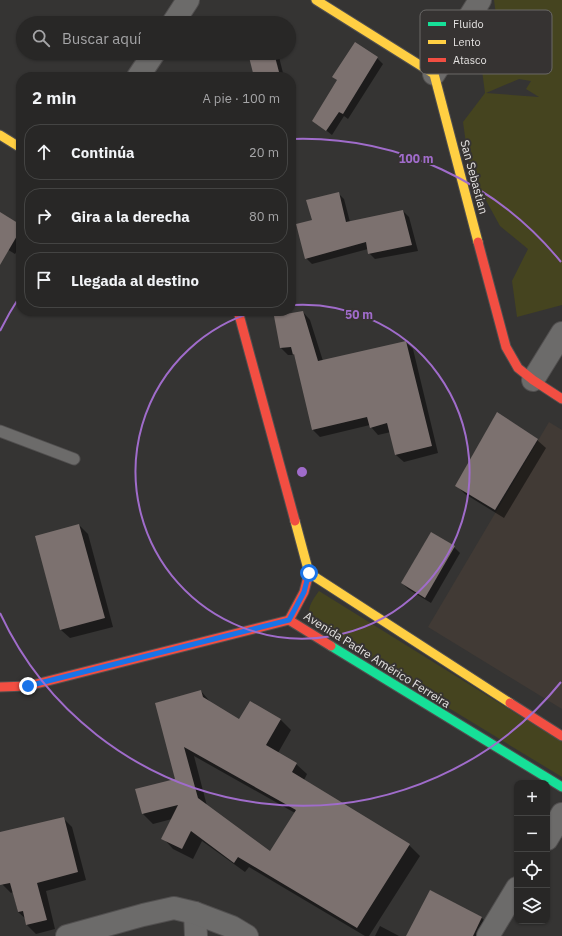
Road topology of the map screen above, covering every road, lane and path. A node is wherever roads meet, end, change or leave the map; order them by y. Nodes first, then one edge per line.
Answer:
1 (188, 0) edge
2 (316, 0) edge
3 (480, 0) edge
4 (474, 10) edge
5 (178, 16) edge
6 (149, 60) edge
7 (420, 65) edge
8 (141, 72) edge
9 (434, 74) edge
10 (0, 135) edge
11 (16, 145) edge
12 (240, 316) edge
13 (562, 333) edge
14 (533, 380) junction
15 (562, 399) edge
16 (0, 431) edge
17 (74, 459) dead end
18 (309, 573) junction
19 (289, 620) junction
20 (0, 687) edge
21 (562, 736) edge
22 (562, 788) edge
23 (562, 814) edge
24 (550, 834) edge
25 (514, 893) edge
26 (195, 912) junction
27 (67, 936) edge
28 (196, 936) edge
29 (247, 936) edge
30 (488, 936) edge

1 - 5 street
2 - 7 street
3 - 4 street
6 - 8 street
9 - 14 street, San Sebastian
10 - 11 street
12 - 18 street
13 - 14 street
14 - 15 street, San Sebastian
16 - 17 lane
18 - 19 street
18 - 21 street
19 - 20 street, Avenida Padre Américo Ferreira
19 - 22 street, Avenida Padre Américo Ferreira
23 - 24 street
25 - 30 street
26 - 27 street
26 - 28 street
26 - 29 street

